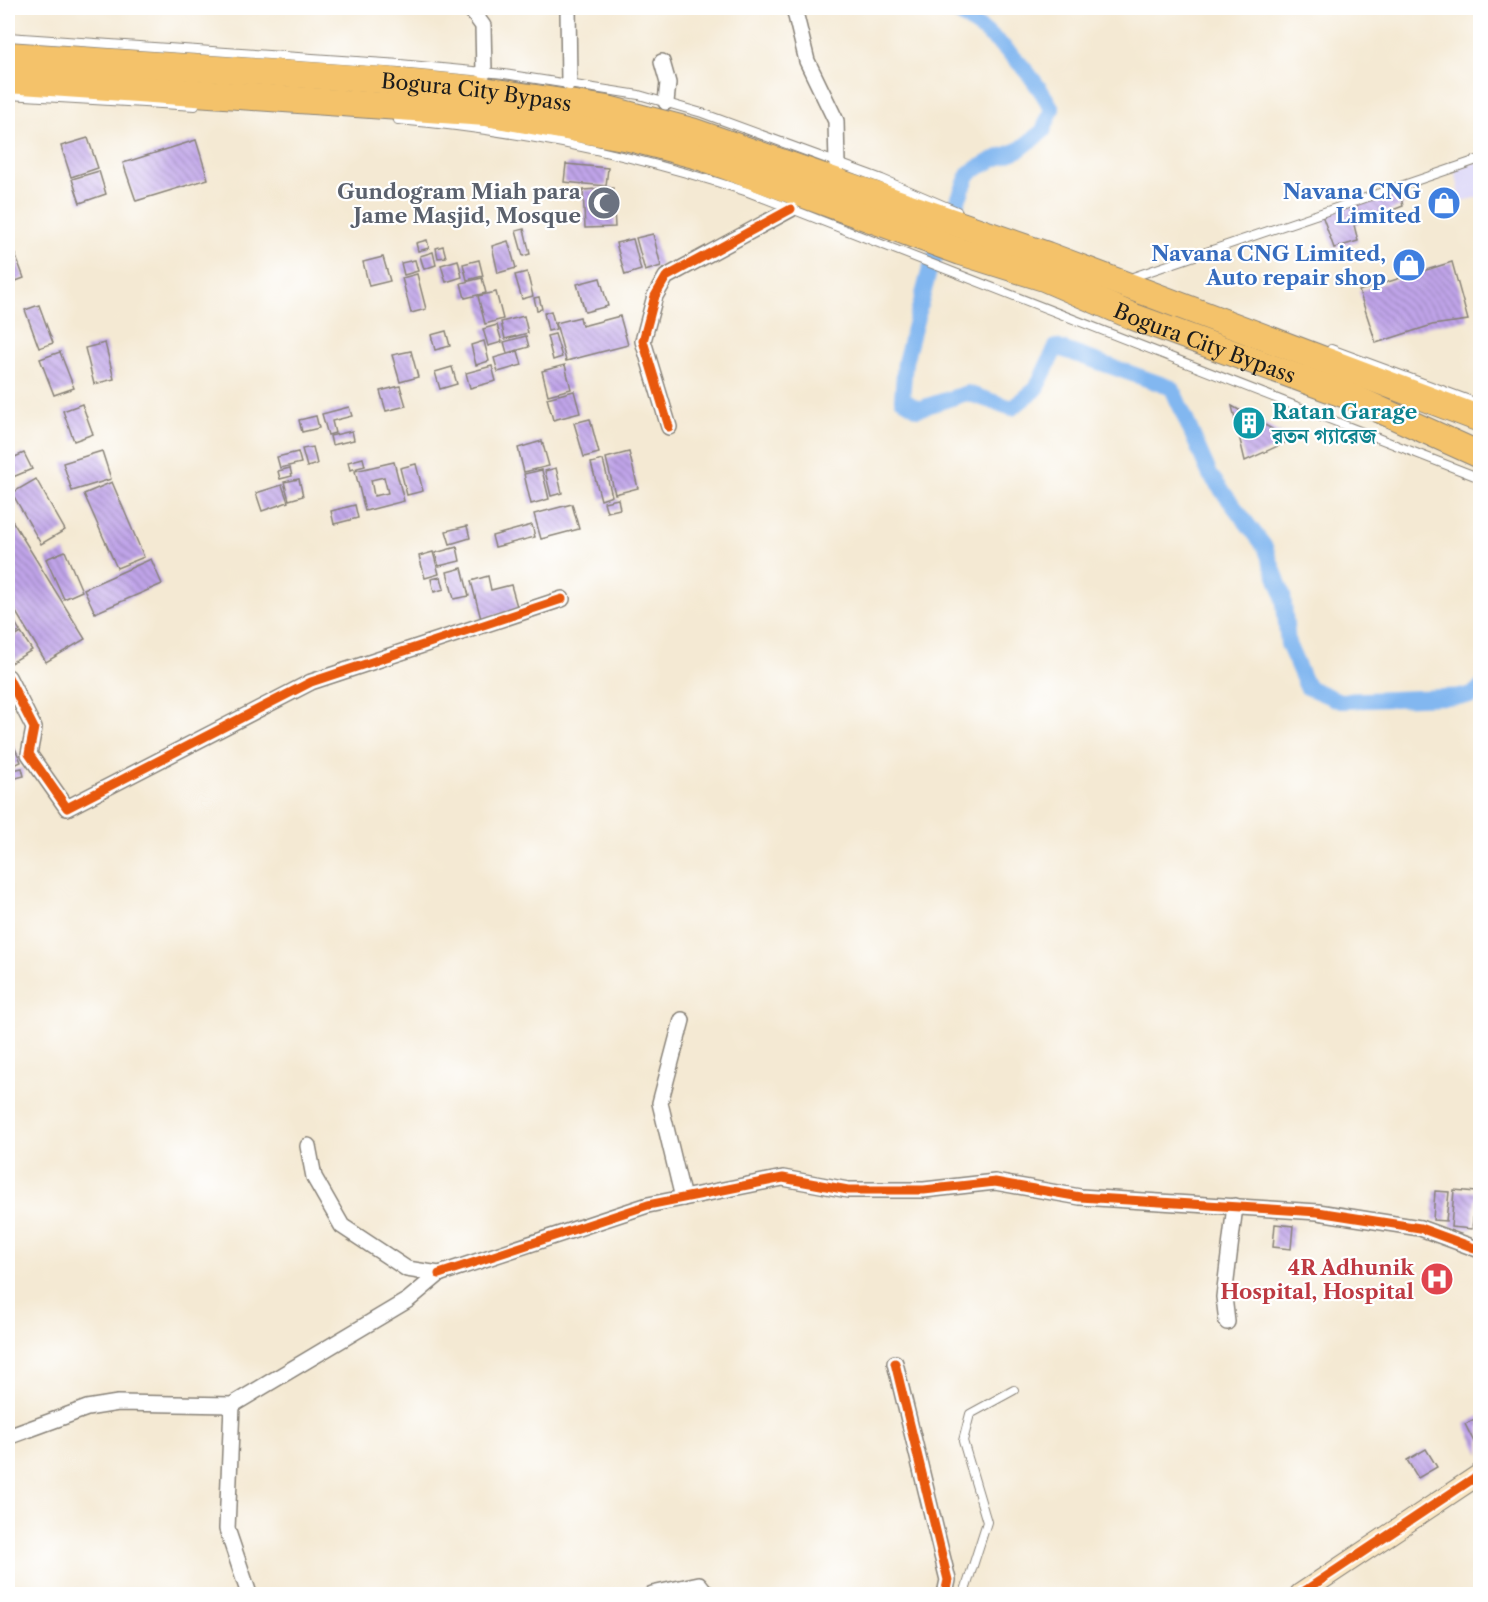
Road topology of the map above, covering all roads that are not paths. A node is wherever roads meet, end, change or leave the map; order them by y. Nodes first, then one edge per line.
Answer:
1 (470, 8) edge
2 (568, 8) edge
3 (794, 8) edge
4 (8, 37) edge
5 (8, 55) edge
6 (662, 62) dead end
7 (484, 72) junction
8 (8, 80) edge
9 (569, 83) junction
10 (8, 95) edge
11 (666, 102) junction
12 (203, 106) dead end
13 (384, 118) dead end
14 (1480, 159) edge
15 (837, 165) junction
16 (791, 209) junction
17 (923, 227) junction
18 (966, 238) junction
19 (1129, 279) junction
20 (1230, 314) dead end
21 (1321, 346) dead end
22 (1480, 404) edge
23 (1480, 419) edge
24 (669, 427) dead end
25 (1480, 455) edge
26 (1480, 478) edge
27 (562, 599) dead end
28 (8, 676) edge
29 (682, 1020) dead end
30 (308, 1146) dead end
31 (683, 1198) junction
32 (1235, 1206) junction
33 (1480, 1250) edge
34 (439, 1274) junction
35 (1227, 1322) dead end
36 (895, 1364) dead end
37 (1014, 1390) dead end
38 (232, 1405) junction
39 (8, 1437) edge
40 (1480, 1474) edge
41 (249, 1594) edge
42 (652, 1594) edge
43 (707, 1594) edge
44 (945, 1594) edge
45 (964, 1594) edge
46 (1300, 1594) edge

1 - 7 street
2 - 9 street
3 - 15 street
4 - 7 lane
5 - 17 highway, Bogura City Bypass
6 - 11 street
7 - 9 lane
8 - 17 highway, Bogura City Bypass
9 - 11 lane
10 - 12 lane
11 - 15 lane
13 - 16 lane
14 - 19 lane
15 - 17 lane
16 - 17 lane
16 - 24 street
17 - 18 highway
17 - 18 lane
18 - 19 lane
18 - 23 highway, Bogura City Bypass
18 - 25 highway, Bogura City Bypass
18 - 26 lane
19 - 20 lane
21 - 22 lane
27 - 28 street
29 - 31 street
30 - 34 street
31 - 32 street
31 - 34 street
32 - 33 street
32 - 35 street
34 - 38 street
36 - 44 street
37 - 45 lane
38 - 39 street
38 - 41 street
40 - 46 street
42 - 43 street

